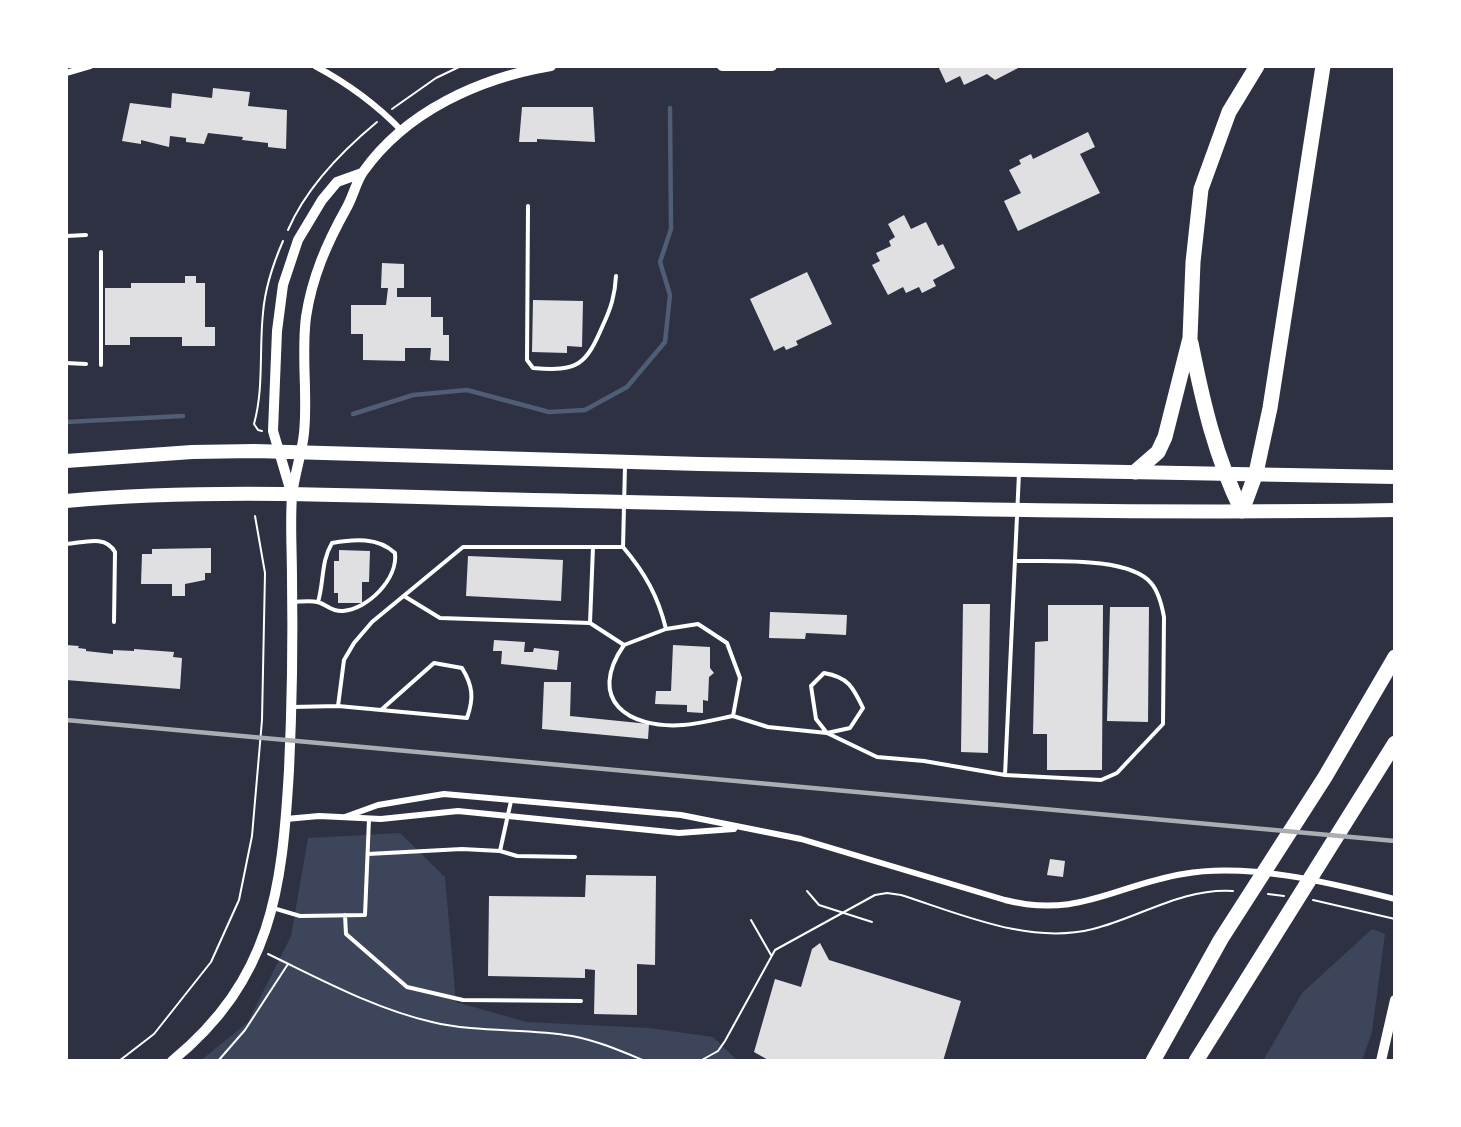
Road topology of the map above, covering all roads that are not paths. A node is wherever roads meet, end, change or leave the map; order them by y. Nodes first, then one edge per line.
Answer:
1 (90, 66) edge
2 (315, 66) edge
3 (551, 66) edge
4 (722, 66) edge
5 (772, 66) edge
6 (1257, 66) edge
7 (1323, 66) edge
8 (66, 73) edge
9 (402, 131) junction
10 (362, 173) junction
11 (528, 206) dead end
12 (86, 235) dead end
13 (66, 236) edge
14 (101, 252) dead end
15 (616, 276) dead end
16 (1190, 338) junction
17 (66, 363) edge
18 (86, 364) dead end
19 (101, 365) dead end
20 (277, 452) junction
21 (300, 453) junction
22 (66, 461) edge
23 (625, 462) junction
24 (1019, 471) junction
25 (1135, 472) junction
26 (1223, 472) junction
27 (1256, 473) junction
28 (1395, 477) edge
29 (292, 496) junction
30 (66, 501) edge
31 (624, 502) junction
32 (1017, 509) junction
33 (1395, 510) edge
34 (1242, 511) junction
35 (66, 544) edge
36 (593, 547) junction
37 (623, 547) junction
38 (1015, 561) junction
39 (404, 596) junction
40 (292, 602) junction
41 (318, 602) junction
42 (114, 622) dead end
43 (590, 623) junction
44 (666, 629) junction
45 (624, 645) junction
46 (1395, 657) edge
47 (338, 706) junction
48 (291, 707) junction
49 (381, 710) junction
50 (733, 716) junction
51 (827, 733) junction
52 (1395, 743) edge
53 (1005, 774) junction
54 (512, 799) junction
55 (510, 816) junction
56 (345, 817) junction
57 (369, 818) junction
58 (286, 819) junction
59 (741, 829) junction
60 (500, 851) junction
61 (368, 854) junction
62 (575, 857) dead end
63 (1395, 898) edge
64 (273, 908) junction
65 (345, 915) junction
66 (1395, 1000) edge
67 (581, 1001) dead end
68 (1392, 1023) edge
69 (172, 1061) edge
70 (1153, 1061) edge
71 (1196, 1061) edge
72 (1381, 1061) edge

1 - 8 street
2 - 9 street
3 - 9 street
4 - 5 street
6 - 16 highway
7 - 27 highway
9 - 10 street
10 - 20 street
10 - 21 street
11 - 15 lane
12 - 13 lane
14 - 19 lane
16 - 25 highway
16 - 26 highway
17 - 18 lane
20 - 21 main road
20 - 22 main road
20 - 29 street
21 - 23 main road
21 - 29 street
23 - 24 main road
23 - 31 lane
24 - 25 main road
24 - 32 lane
25 - 26 main road
26 - 27 main road
26 - 34 highway
27 - 28 main road
27 - 34 highway
29 - 30 main road
29 - 31 main road
29 - 40 street
31 - 32 main road
31 - 37 lane
32 - 34 main road
32 - 38 lane
33 - 34 main road
35 - 42 lane
36 - 37 lane
36 - 39 lane
36 - 43 lane
37 - 44 lane
38 - 53 lane
38 - 53 lane
39 - 43 lane
39 - 47 lane
40 - 41 lane
40 - 48 street
41 - 41 lane
43 - 45 lane
44 - 45 lane
44 - 50 lane
45 - 50 lane
46 - 70 highway
47 - 48 lane
47 - 49 lane
48 - 58 street
49 - 49 lane
50 - 51 lane
51 - 51 lane
51 - 53 lane
52 - 71 highway
54 - 55 lane
54 - 56 street
54 - 59 street
55 - 57 street
55 - 59 street
55 - 60 lane
56 - 57 street
56 - 58 street
57 - 61 lane
58 - 64 street
59 - 63 street
60 - 61 lane
60 - 62 lane
61 - 65 lane
64 - 65 lane
64 - 69 street
65 - 67 lane
66 - 68 street
68 - 72 street

